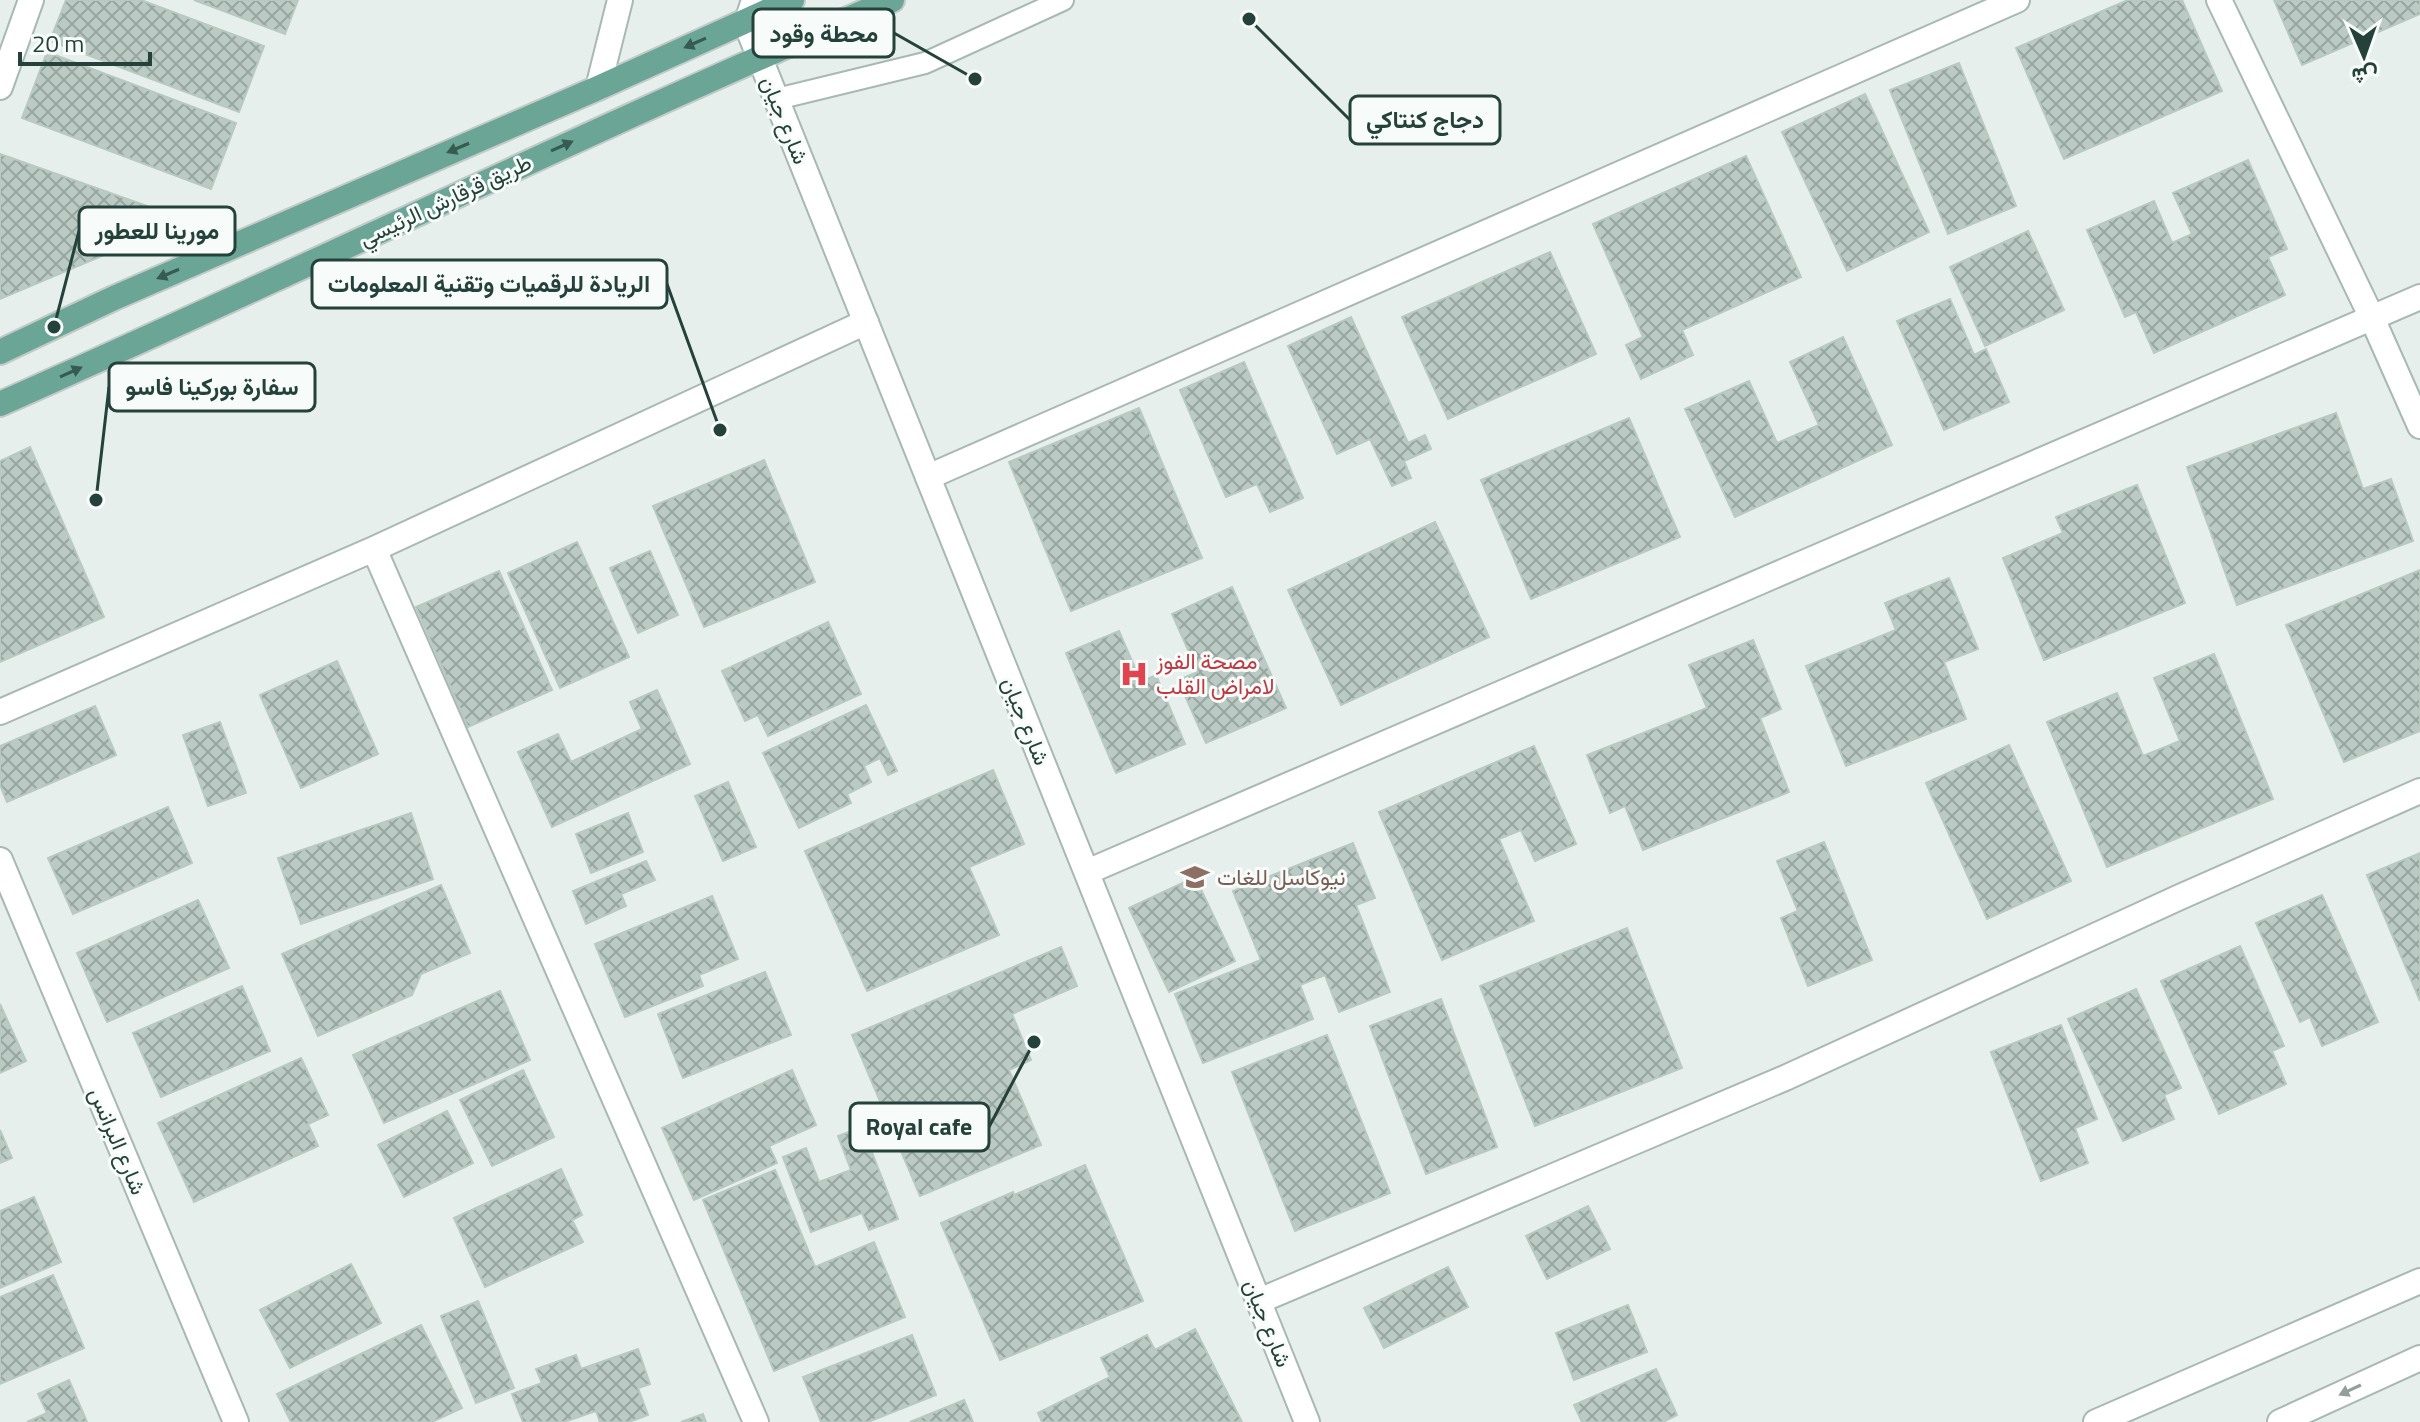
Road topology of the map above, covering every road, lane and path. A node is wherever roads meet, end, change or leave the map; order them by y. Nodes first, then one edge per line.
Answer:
1 (31, 0) edge
2 (620, 0) edge
3 (792, 0) edge
4 (892, 0) edge
5 (1063, 0) edge
6 (2017, 0) edge
7 (2219, 0) edge
8 (748, 10) edge
9 (759, 57) junction
10 (0, 87) edge
11 (598, 88) junction
12 (777, 99) junction
13 (2420, 297) edge
14 (2372, 318) junction
15 (866, 322) junction
16 (0, 352) edge
17 (0, 404) edge
18 (2420, 426) edge
19 (928, 477) junction
20 (374, 549) junction
21 (0, 712) edge
22 (2420, 791) edge
23 (0, 860) edge
24 (1087, 872) junction
25 (2420, 1281) edge
26 (1259, 1301) junction
27 (2420, 1358) edge
28 (236, 1422) edge
29 (756, 1422) edge
30 (1307, 1422) edge
31 (2096, 1422) edge
32 (2280, 1422) edge

1 - 10 street
2 - 11 street
3 - 8 main road, طريق قرقارش الرئيسي
4 - 9 main road, طريق قرقارش الرئيسي
5 - 12 lane
6 - 19 street
7 - 14 street
8 - 9 street, شارع جيان
8 -> 11 main road, طريق قرقارش الرئيسي
9 - 12 street, شارع جيان
17 -> 9 main road, طريق قرقارش الرئيسي
11 -> 16 main road, طريق قرقارش الرئيسي
12 - 15 street, شارع جيان
13 - 14 street
14 - 18 street
14 - 24 street
15 - 19 street, شارع جيان
15 - 20 street
19 - 24 street, شارع جيان
20 - 21 street
20 - 29 street
22 - 26 street
23 - 28 street, شارع البرانس
24 - 26 street, شارع جيان
25 - 31 street
26 - 30 street, شارع جيان
27 -> 32 street

